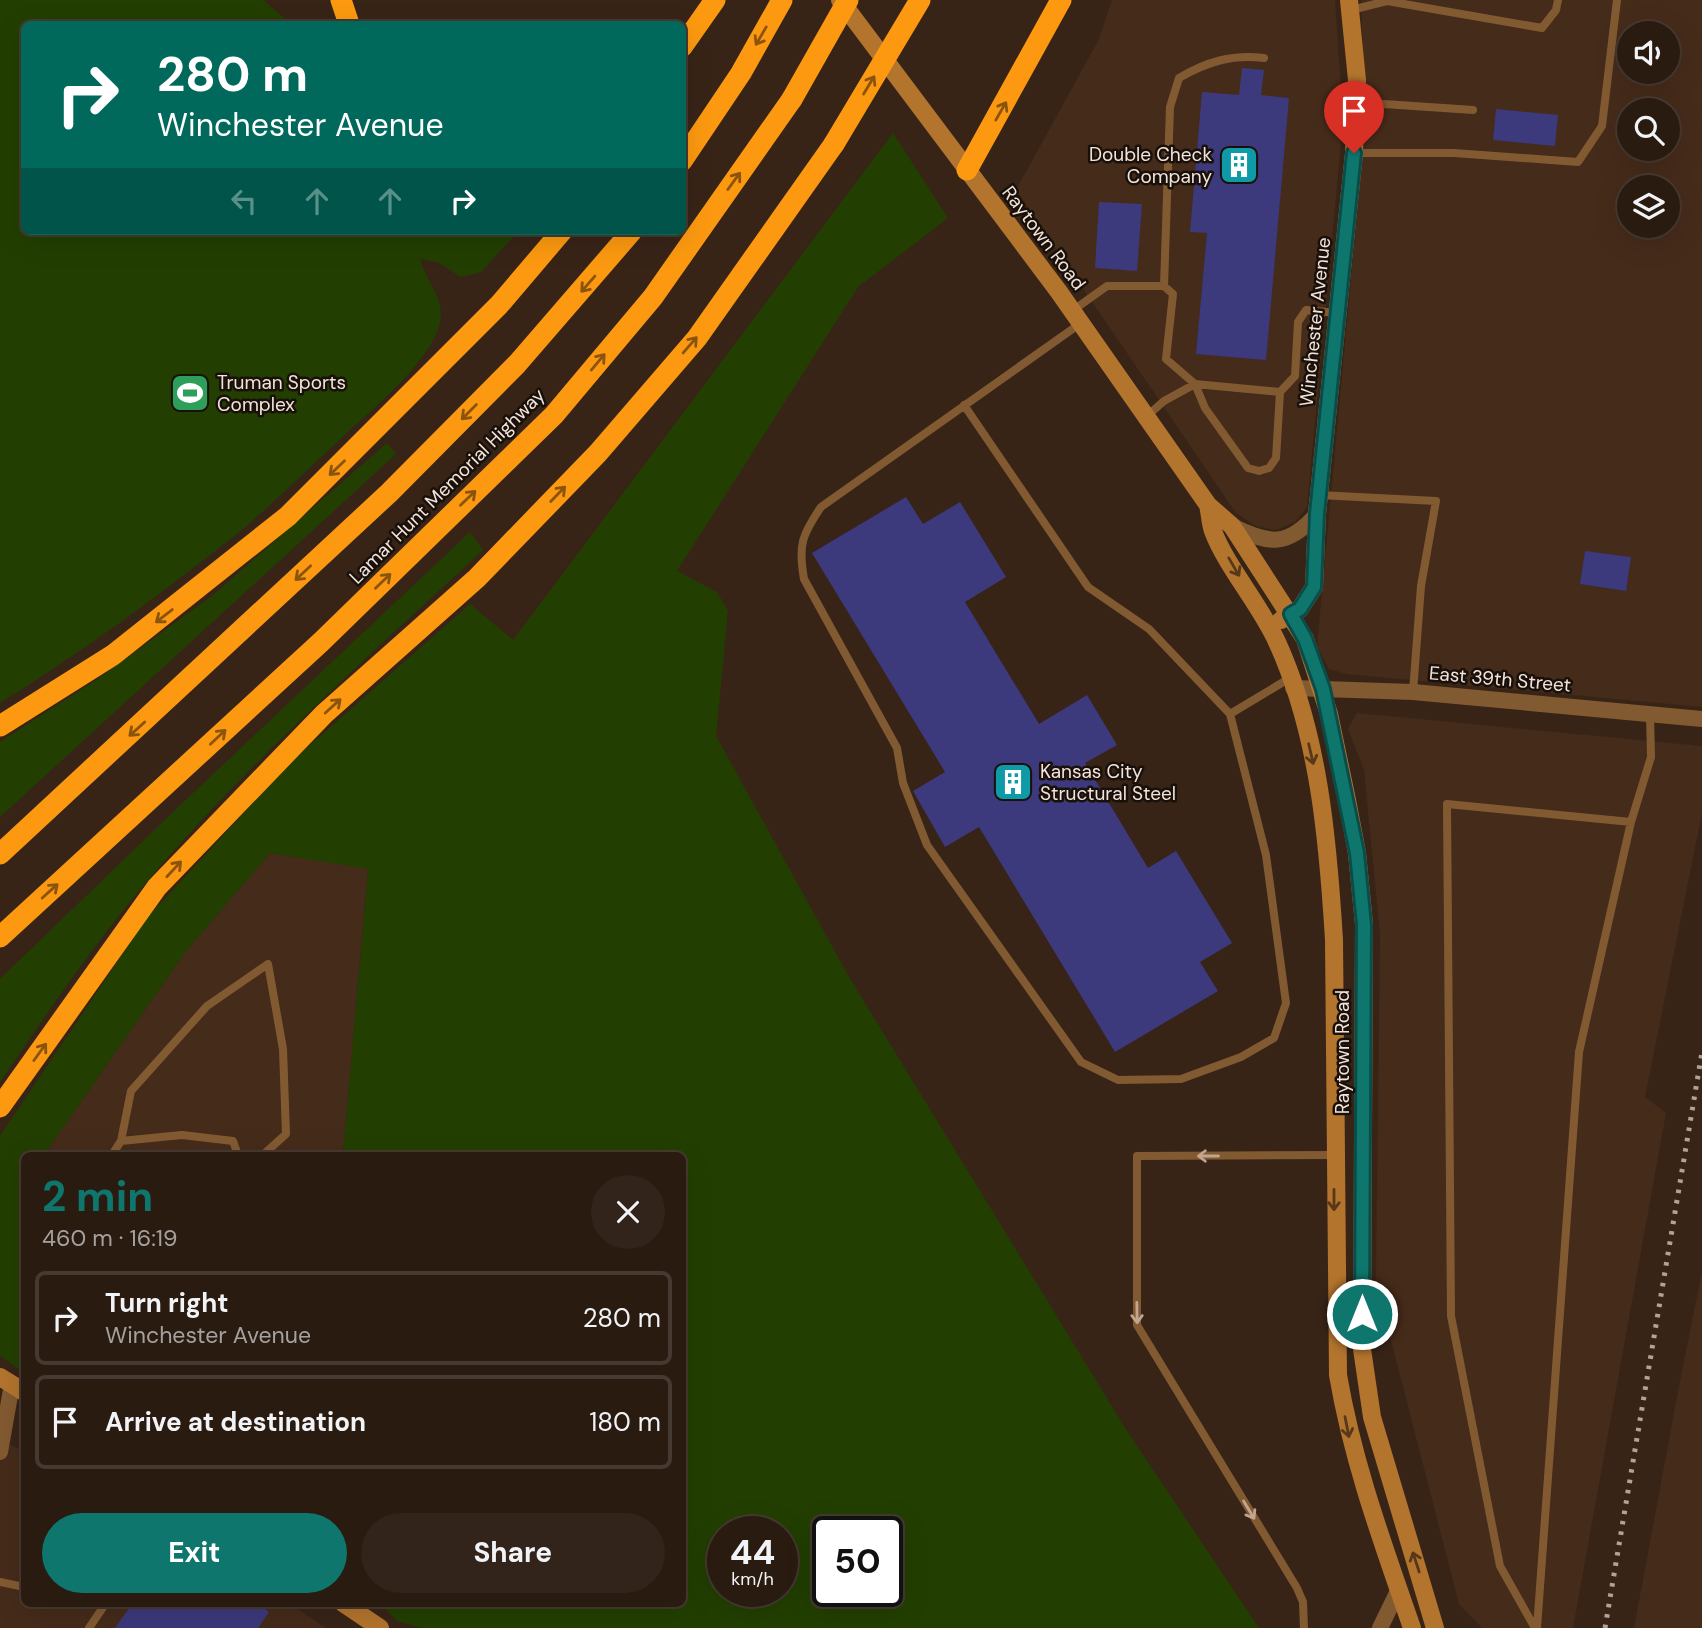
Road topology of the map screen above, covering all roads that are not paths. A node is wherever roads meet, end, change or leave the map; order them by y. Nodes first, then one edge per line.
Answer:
1 (341, 0) edge
2 (715, 0) edge
3 (782, 0) edge
4 (840, 0) edge
5 (848, 0) edge
6 (920, 0) edge
7 (1061, 0) edge
8 (1558, 0) edge
9 (1617, 0) edge
10 (1349, 5) edge
11 (348, 21) edge
12 (686, 42) edge
13 (1264, 58) dead end
14 (1356, 107) junction
15 (1473, 110) dead end
16 (1354, 153) junction
17 (686, 154) edge
18 (967, 170) junction
19 (559, 235) edge
20 (629, 235) edge
21 (1164, 286) junction
22 (1337, 313) junction
23 (1076, 317) junction
24 (1195, 384) junction
25 (1280, 392) junction
26 (964, 405) junction
27 (1147, 416) junction
28 (1319, 495) junction
29 (1209, 505) junction
30 (1317, 514) junction
31 (1233, 526) junction
32 (1291, 614) junction
33 (1269, 627) junction
34 (1292, 683) junction
35 (1323, 689) junction
36 (1413, 692) junction
37 (1230, 714) junction
38 (1650, 714) junction
39 (1702, 719) edge
40 (0, 726) edge
41 (1630, 822) junction
42 (0, 854) edge
43 (0, 937) edge
44 (1335, 1042) junction
45 (1363, 1044) junction
46 (0, 1107) edge
47 (121, 1141) junction
48 (115, 1152) edge
49 (237, 1152) edge
50 (265, 1152) edge
51 (1335, 1155) junction
52 (1362, 1349) junction
53 (1336, 1351) junction
54 (12, 1384) edge
55 (0, 1452) edge
56 (0, 1582) edge
57 (21, 1586) edge
58 (1398, 1591) junction
59 (101, 1607) edge
60 (349, 1607) edge
61 (89, 1628) edge
62 (380, 1628) edge
63 (1304, 1628) edge
64 (1380, 1628) edge
65 (1412, 1628) edge
66 (1435, 1628) edge
67 (1536, 1628) edge

1 - 11 highway
2 - 12 highway
3 -> 17 highway
4 - 18 main road, Raytown Road
43 -> 5 highway, Lamar Hunt Memorial Highway, bridge
46 -> 6 highway, bridge
18 -> 7 highway
8 - 10 lane
9 - 16 lane
10 - 14 main road, Winchester Avenue
13 - 21 lane
14 - 15 lane
14 - 16 main road, Winchester Avenue
16 - 22 main road, Winchester Avenue
18 - 23 main road, Raytown Road
19 -> 40 highway
20 -> 42 highway, Lamar Hunt Memorial Highway
21 - 23 lane
21 - 24 lane
22 - 25 lane
22 - 28 main road, Winchester Avenue
23 - 26 lane
23 - 27 main road, Raytown Road
24 - 25 lane
24 - 25 lane
24 - 27 lane
26 - 37 lane
26 - 37 lane
27 - 29 main road, Raytown Road
28 - 30 main road, Winchester Avenue
28 - 36 lane
29 - 31 main road, Raytown Road
29 -> 33 main road, Raytown Road
30 - 31 street
30 - 32 main road, Winchester Avenue
31 - 32 main road, Raytown Road
32 - 33 main road, Winchester Avenue
32 - 35 main road, Raytown Road
33 - 34 main road, Raytown Road
34 - 35 street, East 39th Street
34 - 37 lane
34 -> 44 main road, Raytown Road
35 - 36 street, East 39th Street
35 - 45 main road, Raytown Road
36 - 38 street, East 39th Street
38 - 39 street, East 39th Street
38 - 41 lane
41 - 67 lane
41 - 67 lane
44 - 45 main road
44 - 51 main road, Raytown Road
45 - 52 main road, Raytown Road
47 - 48 lane
47 - 49 lane
47 - 50 lane
51 -> 53 main road, Raytown Road
51 -> 63 lane
52 - 53 main road
66 -> 52 main road, Raytown Road
53 -> 58 main road, Raytown Road
54 - 55 street
56 - 57 lane
58 - 64 street
58 - 65 main road, Raytown Road
59 - 61 lane
60 - 62 main road

